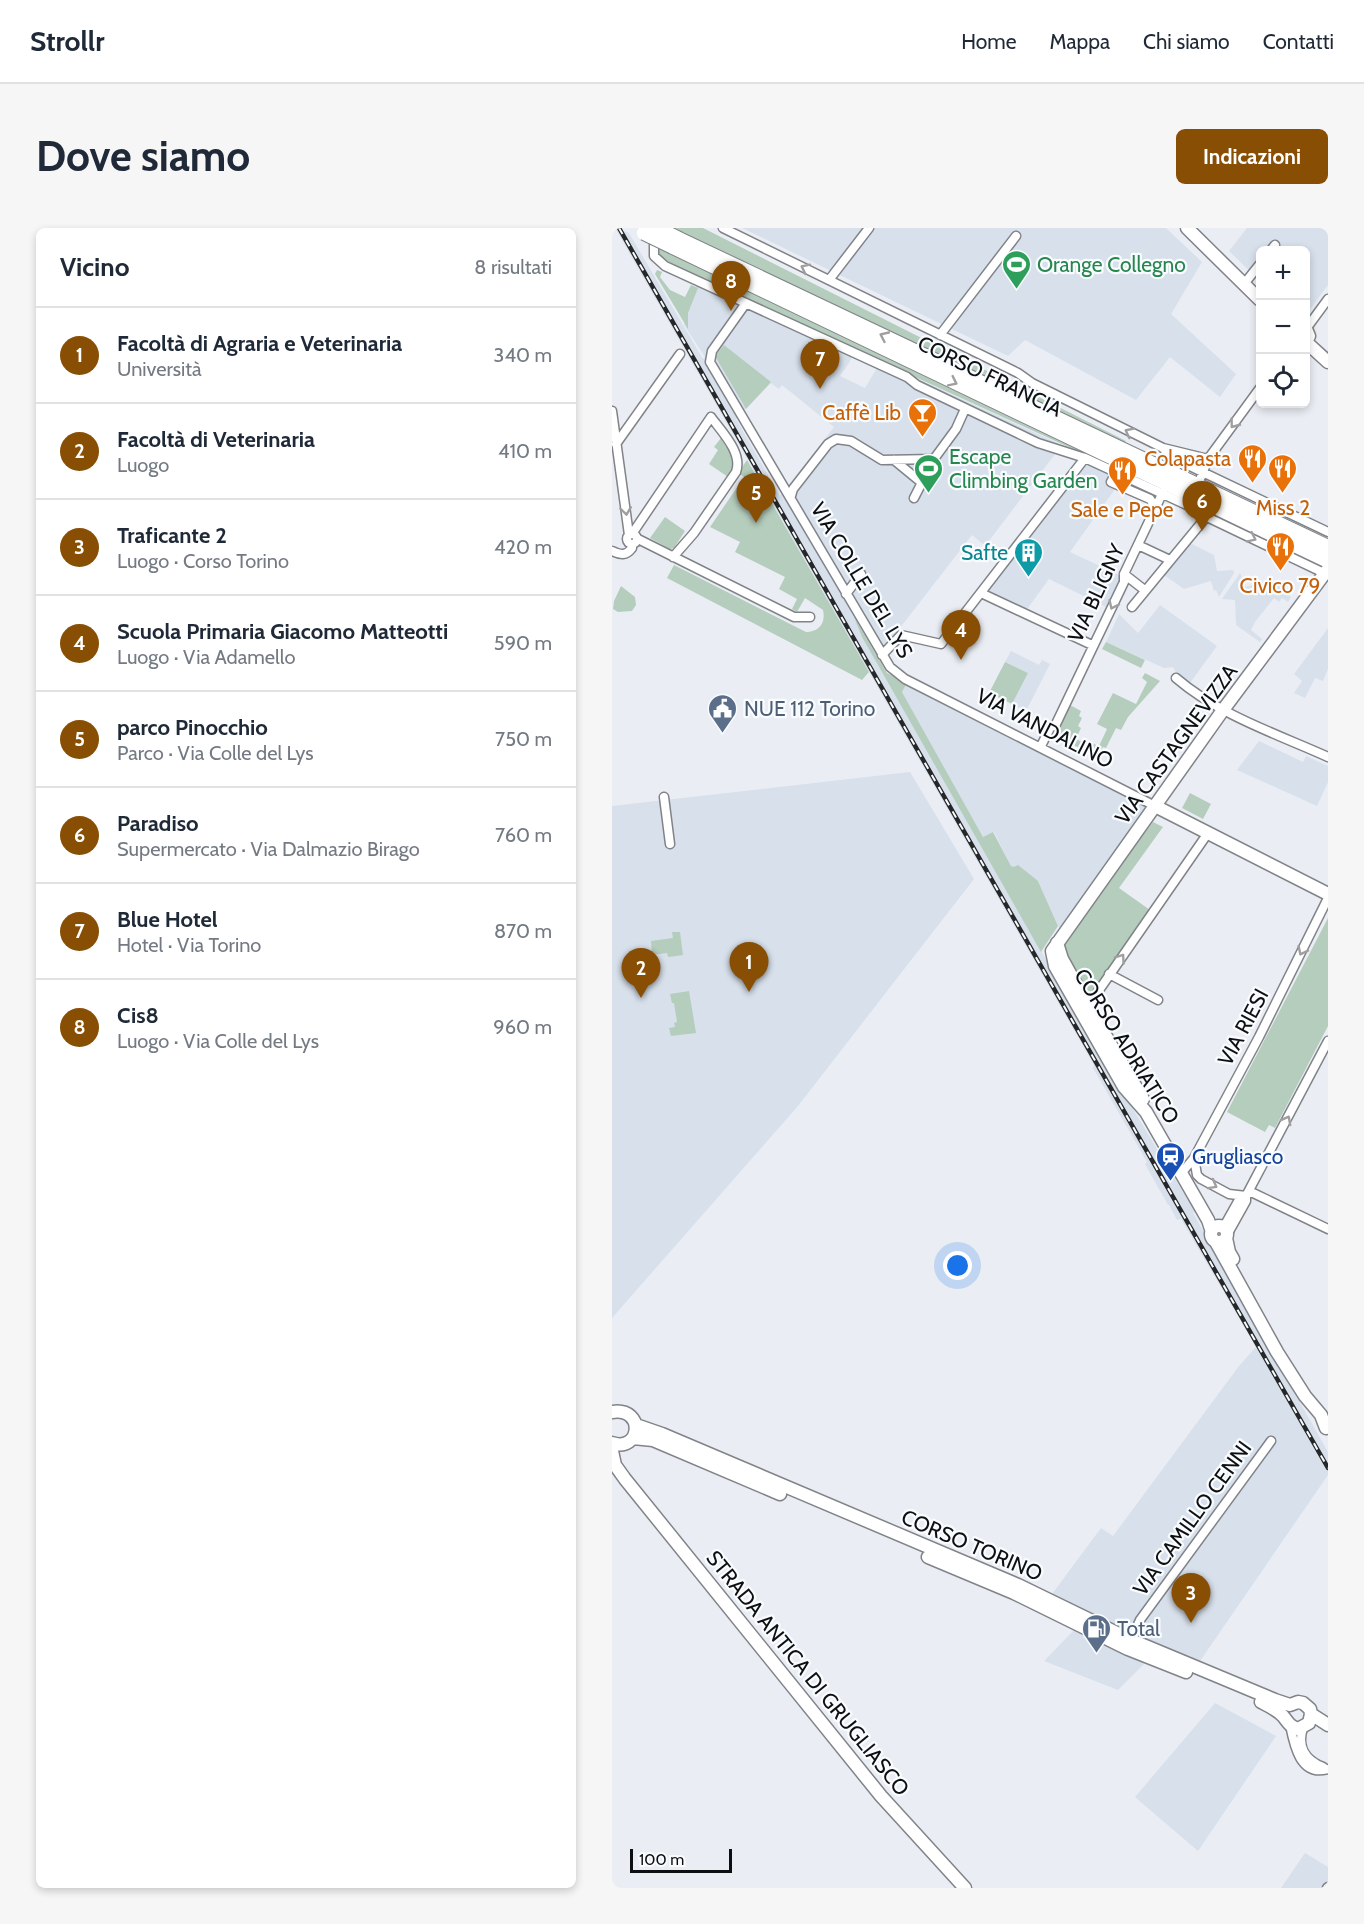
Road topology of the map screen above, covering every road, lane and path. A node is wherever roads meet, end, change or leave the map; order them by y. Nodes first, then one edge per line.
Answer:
1 (634, 228) edge
2 (657, 228) edge
3 (723, 228) edge
4 (869, 228) edge
5 (1186, 228) edge
6 (1016, 236) dead end
7 (676, 243) junction
8 (654, 244) dead end
9 (1256, 269) edge
10 (829, 280) junction
11 (1244, 284) junction
12 (1256, 296) edge
13 (1328, 299) edge
14 (746, 303) junction
15 (1310, 324) edge
16 (940, 334) junction
17 (1310, 346) edge
18 (680, 354) dead end
19 (1328, 362) edge
20 (1256, 393) edge
21 (965, 409) junction
22 (612, 411) edge
23 (616, 444) junction
24 (1163, 448) junction
25 (1183, 453) junction
26 (1085, 458) junction
27 (934, 459) junction
28 (1208, 459) junction
29 (894, 460) junction
30 (1116, 473) junction
31 (1170, 478) junction
32 (922, 483) junction
33 (1197, 485) junction
34 (791, 496) junction
35 (914, 498) dead end
36 (1155, 508) junction
37 (1260, 508) junction
38 (1207, 516) junction
39 (1328, 532) edge
40 (632, 538) junction
41 (1138, 545) junction
42 (1328, 547) edge
43 (612, 551) edge
44 (673, 557) junction
45 (1170, 560) junction
46 (1327, 569) edge
47 (861, 574) dead end
48 (1124, 574) junction
49 (1142, 588) dead end
50 (981, 593) junction
51 (846, 594) junction
52 (1132, 607) dead end
53 (810, 617) dead end
54 (1092, 645) junction
55 (882, 655) junction
56 (1176, 678) dead end
57 (904, 679) joint
58 (1223, 710) junction
59 (1041, 746) junction
60 (1328, 757) edge
61 (664, 797) dead end
62 (1155, 806) junction
63 (1205, 836) junction
64 (670, 844) dead end
65 (1327, 899) edge
66 (1057, 943) junction
67 (1109, 974) junction
68 (1158, 1000) dead end
69 (1088, 1006) junction
70 (1328, 1041) edge
71 (1194, 1158) junction
72 (1184, 1170) junction
73 (1248, 1193) junction
74 (1328, 1229) edge
75 (1220, 1233) junction
76 (612, 1412) edge
77 (1328, 1412) edge
78 (1327, 1426) edge
79 (631, 1436) junction
80 (1271, 1441) dead end
81 (1327, 1441) edge
82 (612, 1443) edge
83 (612, 1451) edge
84 (625, 1479) junction
85 (1129, 1645) junction
86 (1290, 1705) junction
87 (1311, 1714) junction
88 (1287, 1722) junction
89 (1328, 1725) edge
90 (1304, 1727) junction
91 (1328, 1733) edge
92 (1328, 1768) edge
93 (965, 1888) edge

1 - 7 main road, CORSO FRANCIA, bridge
2 - 7 main road, CORSO FRANCIA, bridge
10 -> 3 street
4 - 10 street
5 - 11 street
6 - 16 street
7 - 31 main road, CORSO FRANCIA
8 - 14 street
9 - 11 street
10 - 16 street
11 - 12 street
13 - 15 street
14 - 21 street
14 - 34 street, VIA COLLE DEL LYS
24 -> 16 street
17 - 19 street
18 - 23 street
20 -> 28 street
21 - 26 street
21 - 27 street
22 - 23 street
23 -> 40 street
24 - 25 street
24 - 31 street
25 - 28 street
25 - 31 street, VIA BLIGNY
26 - 30 street
26 - 50 street
27 - 29 street, VIA COLLE DEL LYS
27 - 32 street
28 - 33 street
29 - 32 street, VIA COLLE DEL LYS
29 - 34 street, VIA COLLE DEL LYS
30 - 31 street
30 - 36 street
31 - 33 main road, CORSO FRANCIA
31 - 33 street, CORSO FRANCIA
31 - 36 street, VIA BLIGNY
31 - 38 street, CORSO FRANCIA
32 - 35 street
33 - 37 main road, CORSO FRANCIA
33 - 46 main road, CORSO FRANCIA
34 - 51 street, VIA COLLE DEL LYS
36 - 41 street, VIA BLIGNY
37 - 39 street, CORSO FRANCIA
37 - 42 main road, CORSO FRANCIA
38 - 45 street
38 -> 46 street, CORSO FRANCIA
40 - 43 street
40 - 44 street
40 - 44 street
41 - 45 street
41 - 48 street, VIA BLIGNY
44 - 53 street
45 - 52 street
46 - 58 street, VIA CASTAGNEVIZZA
47 - 51 street
48 - 49 street
48 -> 54 street, VIA BLIGNY
50 - 54 street
50 - 55 street
51 - 55 street, VIA COLLE DEL LYS
54 - 59 street, VIA BLIGNY
55 - 57 street, VIA COLLE DEL LYS
56 - 58 street
57 - 59 street, VIA VANDALINO
58 - 60 street
58 - 62 street, VIA CASTAGNEVIZZA
59 - 62 street, VIA VANDALINO
61 - 64 street
62 - 63 street, VIA VANDALINO
62 - 66 street, VIA CASTAGNEVIZZA
63 - 65 street, VIA VANDALINO
67 -> 63 street, CORSO ADRIATICO
65 -> 71 street, VIA RIESI
66 - 69 street, CORSO ADRIATICO
66 - 75 street, CORSO ADRIATICO
67 - 68 street
67 - 69 street, CORSO ADRIATICO
69 - 72 street, CORSO ADRIATICO
73 -> 70 street
71 - 72 street, VIA RIESI
71 -> 73 street
72 - 75 street, CORSO ADRIATICO
73 - 74 street
73 - 75 street
75 - 77 street, CORSO ADRIATICO
75 - 78 street, CORSO ADRIATICO
76 - 79 street, CORSO TORINO
78 - 81 street, CORSO ADRIATICO
79 - 82 street, CORSO TORINO
79 - 84 street
79 - 85 street, CORSO TORINO
80 - 85 street, VIA CAMILLO CENNI
83 - 84 street, STRADA ANTICA DI GRUGLIASCO
84 - 93 street, STRADA ANTICA DI GRUGLIASCO
85 - 86 street, CORSO TORINO
85 - 88 street, CORSO TORINO
86 - 87 street, CORSO TORINO
86 - 88 street
87 - 89 street, CORSO TORINO
87 - 90 street
88 - 90 street, CORSO TORINO
88 - 92 street
90 - 91 street, CORSO TORINO
90 - 92 street

